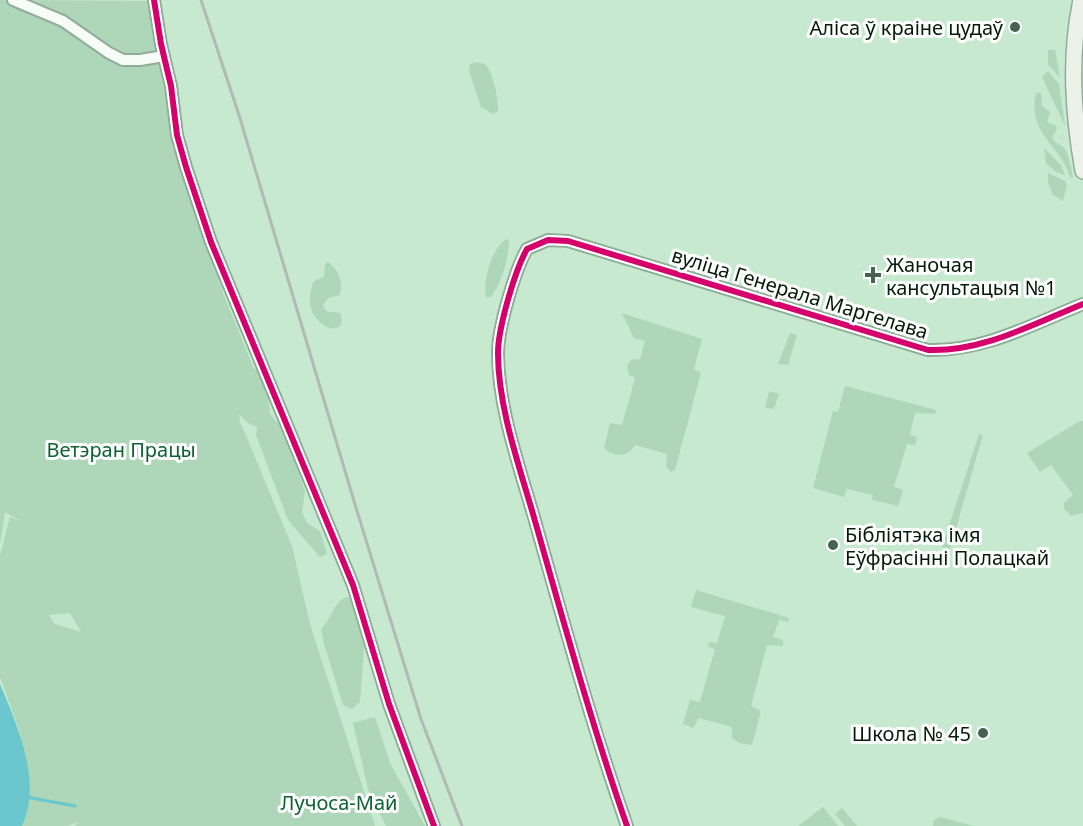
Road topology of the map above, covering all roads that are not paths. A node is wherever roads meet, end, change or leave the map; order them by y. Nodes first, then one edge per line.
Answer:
1 (13, 0) edge
2 (154, 0) edge
3 (1081, 0) edge
4 (164, 56) junction
5 (1083, 171) edge
6 (1083, 304) edge
7 (434, 826) edge
8 (627, 826) edge

1 - 4 street
2 - 4 street
3 - 5 main road
4 - 7 street
6 - 8 street, вуліца Генерала Маргелава

